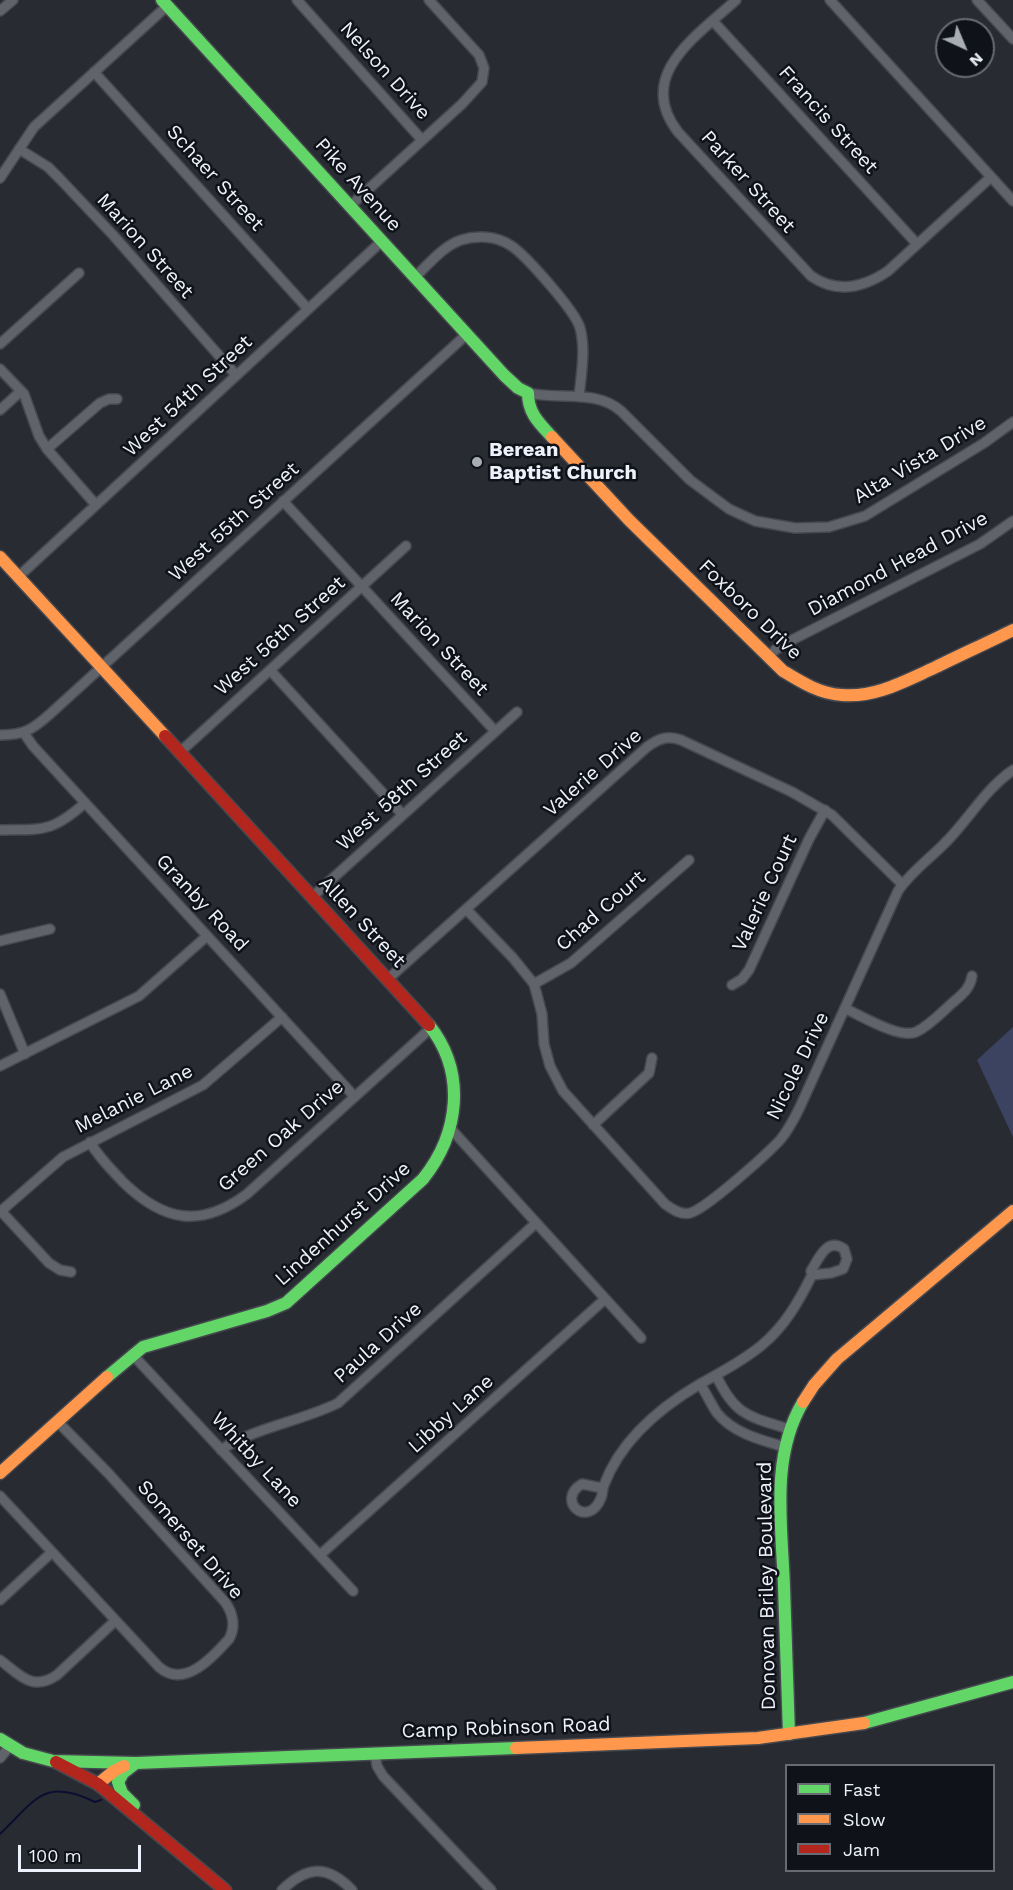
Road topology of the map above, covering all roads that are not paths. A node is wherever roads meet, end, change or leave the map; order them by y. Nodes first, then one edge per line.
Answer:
1 (13, 0) edge
2 (297, 0) edge
3 (429, 0) edge
4 (735, 0) edge
5 (830, 0) edge
6 (977, 0) edge
7 (165, 3) edge
8 (0, 11) edge
9 (713, 21) junction
10 (1013, 39) edge
11 (94, 72) junction
12 (422, 140) junction
13 (19, 149) junction
14 (991, 177) junction
15 (0, 178) edge
16 (1013, 201) edge
17 (350, 206) junction
18 (382, 241) junction
19 (917, 244) junction
20 (79, 273) dead end
21 (415, 277) junction
22 (309, 309) junction
23 (466, 335) junction
24 (0, 344) edge
25 (0, 369) edge
26 (236, 375) junction
27 (21, 391) junction
28 (528, 393) junction
29 (579, 397) junction
30 (117, 399) dead end
31 (0, 410) edge
32 (1013, 422) edge
33 (48, 449) junction
34 (283, 501) junction
35 (96, 505) junction
36 (1013, 521) edge
37 (406, 546) dead end
38 (0, 557) edge
39 (18, 577) junction
40 (361, 587) junction
41 (1013, 630) edge
42 (768, 657) junction
43 (101, 668) junction
44 (270, 670) junction
45 (517, 712) dead end
46 (495, 731) junction
47 (24, 733) junction
48 (0, 735) edge
49 (179, 753) junction
50 (1013, 770) edge
51 (85, 803) junction
52 (825, 810) junction
53 (402, 814) junction
54 (0, 830) edge
55 (689, 860) dead end
56 (902, 884) junction
57 (312, 897) junction
58 (466, 909) junction
59 (50, 929) dead end
60 (207, 936) junction
61 (0, 941) edge
62 (972, 976) dead end
63 (388, 979) junction
64 (534, 984) junction
65 (732, 985) dead end
66 (0, 994) edge
67 (846, 1009) junction
68 (282, 1017) junction
69 (431, 1028) junction
70 (25, 1054) junction
71 (652, 1058) dead end
72 (0, 1066) edge
73 (354, 1096) junction
74 (593, 1125) junction
75 (451, 1129) junction
76 (90, 1142) junction
77 (1, 1210) edge
78 (1013, 1211) edge
79 (536, 1223) junction
80 (71, 1272) dead end
81 (812, 1275) dead end
82 (606, 1299) junction
83 (641, 1338) dead end
84 (132, 1354) junction
85 (717, 1376) junction
86 (700, 1384) junction
87 (732, 1403) junction
88 (720, 1416) junction
89 (753, 1418) junction
90 (57, 1422) junction
91 (789, 1429) junction
92 (745, 1433) junction
93 (785, 1447) junction
94 (221, 1450) junction
95 (0, 1473) edge
96 (602, 1488) dead end
97 (0, 1496) edge
98 (51, 1553) junction
99 (320, 1555) junction
100 (353, 1591) dead end
101 (0, 1600) edge
102 (115, 1621) junction
103 (0, 1660) edge
104 (1013, 1682) edge
105 (789, 1734) junction
106 (5, 1743) edge
107 (375, 1754) junction
108 (0, 1758) edge
109 (53, 1761) junction
110 (111, 1762) junction
111 (136, 1762) junction
112 (94, 1781) junction
113 (187, 1858) junction
114 (225, 1890) edge
115 (282, 1890) edge
116 (352, 1890) edge
117 (491, 1890) edge

1 - 8 street
2 - 12 street, Nelson Drive
3 - 12 street
4 - 9 street
5 - 14 street
6 - 10 street
7 - 11 street
7 - 17 street, Pike Avenue
9 - 19 street, Francis Street
9 - 19 street, Parker Street
11 - 13 street
11 - 22 street, Schaer Street
12 - 17 street
13 - 15 street
13 - 26 street, Marion Street
14 - 16 street
14 - 19 street
17 - 18 street, Pike Avenue
18 - 21 street, Pike Avenue
18 - 22 street, West 54th Street
20 - 24 street
21 - 23 street, Pike Avenue
21 - 29 street
22 - 26 street, West 54th Street
23 - 28 street, Pike Avenue
23 - 34 street, West 55th Street
25 - 27 street
26 - 35 street, West 54th Street
27 - 31 street
27 - 33 street
28 - 29 street, Alta Vista Drive
28 - 42 street, Foxboro Drive
29 - 32 street, Alta Vista Drive
30 - 33 street
33 - 35 street
34 - 40 street, Marion Street
34 - 43 street, West 55th Street
35 - 39 street, West 54th Street
36 - 42 street, Diamond Head Drive
37 - 40 street, West 56th Street
38 - 39 street, Allen Street
39 - 43 street, Allen Street
40 - 44 street, West 56th Street
40 - 46 street, Marion Street
41 - 42 street, Foxboro Drive
43 - 47 street, West 55th Street
43 - 49 street, Allen Street
44 - 49 street, West 56th Street
44 - 53 street
45 - 46 street, West 58th Street
46 - 53 street, West 58th Street
47 - 48 street
47 - 51 street, Granby Road
49 - 57 street, Allen Street
50 - 56 street, Nicole Drive
51 - 54 street
51 - 60 street, Granby Road
52 - 56 street, Valerie Drive
52 - 58 street, Valerie Drive
52 - 65 street, Valerie Court
53 - 57 street, West 58th Street
55 - 64 street, Chad Court
56 - 67 street, Nicole Drive
57 - 63 street, Allen Street
58 - 63 street, Valerie Drive
58 - 64 street, Nicole Drive
59 - 61 street
60 - 68 street, Granby Road
60 - 70 street
62 - 67 street
63 - 69 street, Allen Street
64 - 74 street, Nicole Drive
66 - 70 street
67 - 74 street, Nicole Drive
68 - 73 street, Granby Road
68 - 76 street, Melanie Lane
69 - 73 street, Green Oak Drive
69 - 75 street, Allen Street
70 - 72 street
71 - 74 street
73 - 76 street, Green Oak Drive
75 - 79 street
75 - 84 street, Lindenhurst Drive
76 - 77 street, Melanie Lane
77 - 80 street
78 - 91 street, Donovan Briley Boulevard
79 - 82 street
79 - 94 street, Paula Drive
81 - 85 street
82 - 83 street
82 - 99 street, Libby Lane
84 - 90 street, Lindenhurst Drive
84 - 94 street, Whitby Lane
85 - 86 street
85 - 87 street
86 - 88 street
86 - 96 street
87 - 88 street
87 - 89 street
88 - 92 street
89 - 91 street
89 - 92 street
90 - 95 street, Lindenhurst Drive
90 - 102 street, Somerset Drive
91 - 93 street, Donovan Briley Boulevard
92 - 93 street
93 - 105 street, Donovan Briley Boulevard
94 - 99 street, Whitby Lane
97 - 98 street, Somerset Drive
98 - 101 street
98 - 102 street, Somerset Drive
99 - 100 street, Whitby Lane
102 - 103 street
104 - 105 street, Camp Robinson Road
105 - 107 street, Camp Robinson Road
106 - 108 street
106 - 109 street, Camp Robinson Road
107 - 111 street, Camp Robinson Road
107 - 117 street
109 - 110 street, Camp Robinson Road
109 - 112 street
110 - 111 street, Camp Robinson Road
110 - 112 street
111 - 112 street
111 - 113 street
112 - 113 street
113 - 114 street
115 - 116 street

